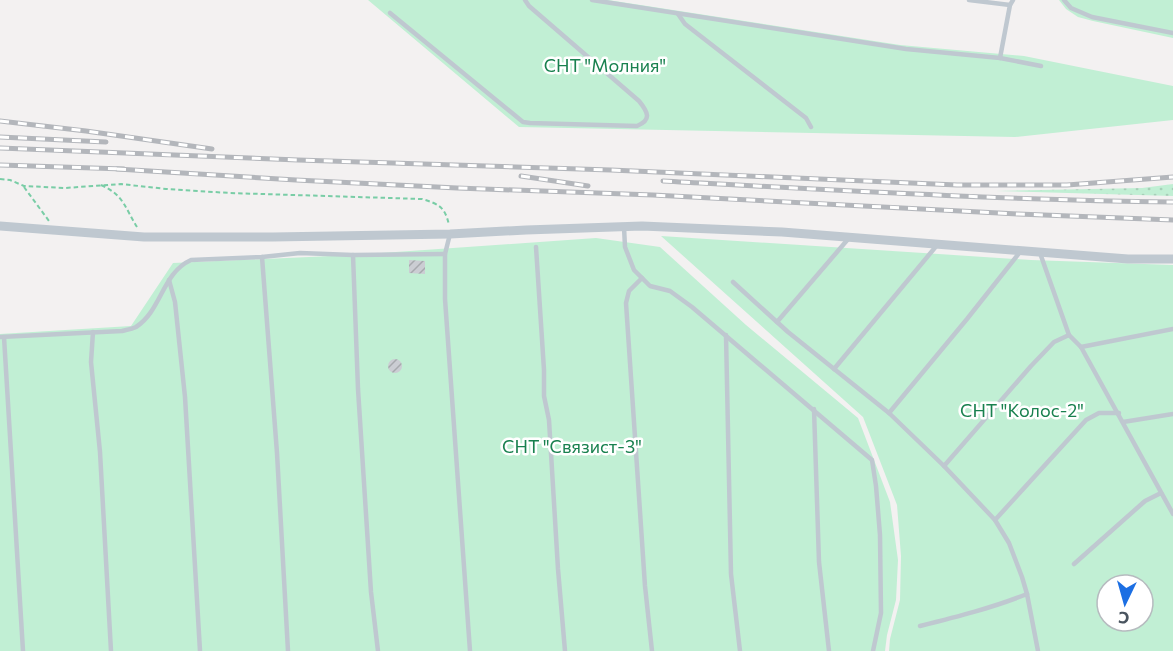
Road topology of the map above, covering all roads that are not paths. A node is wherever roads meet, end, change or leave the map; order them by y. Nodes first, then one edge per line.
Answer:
1 (525, 0) edge
2 (591, 0) edge
3 (969, 0) edge
4 (1064, 0) edge
5 (1011, 3) edge
6 (390, 13) dead end
7 (678, 14) junction
8 (1173, 33) edge
9 (1000, 58) junction
10 (1041, 66) dead end
11 (811, 127) dead end
12 (0, 226) edge
13 (624, 226) junction
14 (450, 234) junction
15 (850, 237) junction
16 (938, 244) junction
17 (536, 247) dead end
18 (1021, 250) junction
19 (1040, 252) junction
20 (445, 254) junction
21 (353, 255) junction
22 (262, 257) junction
23 (1173, 259) edge
24 (642, 278) junction
25 (169, 280) junction
26 (733, 282) dead end
27 (777, 322) junction
28 (1173, 329) edge
29 (93, 332) junction
30 (726, 335) junction
31 (1069, 335) junction
32 (2, 337) edge
33 (1081, 348) junction
34 (834, 369) junction
35 (814, 410) junction
36 (889, 412) junction
37 (1119, 414) junction
38 (1173, 414) edge
39 (1123, 423) junction
40 (944, 466) junction
41 (1161, 493) junction
42 (1171, 507) edge
43 (1173, 514) edge
44 (994, 520) junction
45 (1074, 564) dead end
46 (1027, 594) junction
47 (920, 626) dead end
48 (23, 651) edge
49 (111, 651) edge
50 (200, 651) edge
51 (288, 651) edge
52 (378, 651) edge
53 (470, 651) edge
54 (565, 651) edge
55 (652, 651) edge
56 (740, 651) edge
57 (829, 651) edge
58 (873, 651) edge
59 (1038, 651) edge

1 - 6 lane
2 - 7 lane
3 - 5 lane
4 - 8 lane
5 - 9 lane
7 - 9 lane
7 - 11 lane
9 - 10 lane
12 - 14 street
13 - 14 street
13 - 15 street
13 - 24 lane
14 - 20 lane
15 - 16 street
15 - 27 lane
16 - 18 street
16 - 34 lane
17 - 54 lane
18 - 19 street
18 - 36 lane
19 - 23 street
19 - 31 lane
20 - 21 lane
20 - 53 lane
21 - 22 lane
21 - 52 lane
22 - 25 lane
22 - 51 lane
24 - 30 lane
24 - 55 lane
25 - 29 lane
25 - 50 lane
26 - 27 lane
27 - 34 lane
28 - 33 lane
29 - 32 lane
29 - 49 lane
30 - 35 lane
30 - 56 lane
31 - 33 lane
31 - 40 lane
32 - 48 lane
33 - 37 lane
34 - 36 lane
35 - 57 lane
35 - 58 lane
36 - 40 lane
37 - 39 lane
37 - 44 lane
38 - 39 lane
39 - 41 lane
40 - 44 lane
41 - 42 lane
41 - 45 lane
42 - 43 lane
44 - 46 lane
46 - 47 lane
46 - 59 lane

